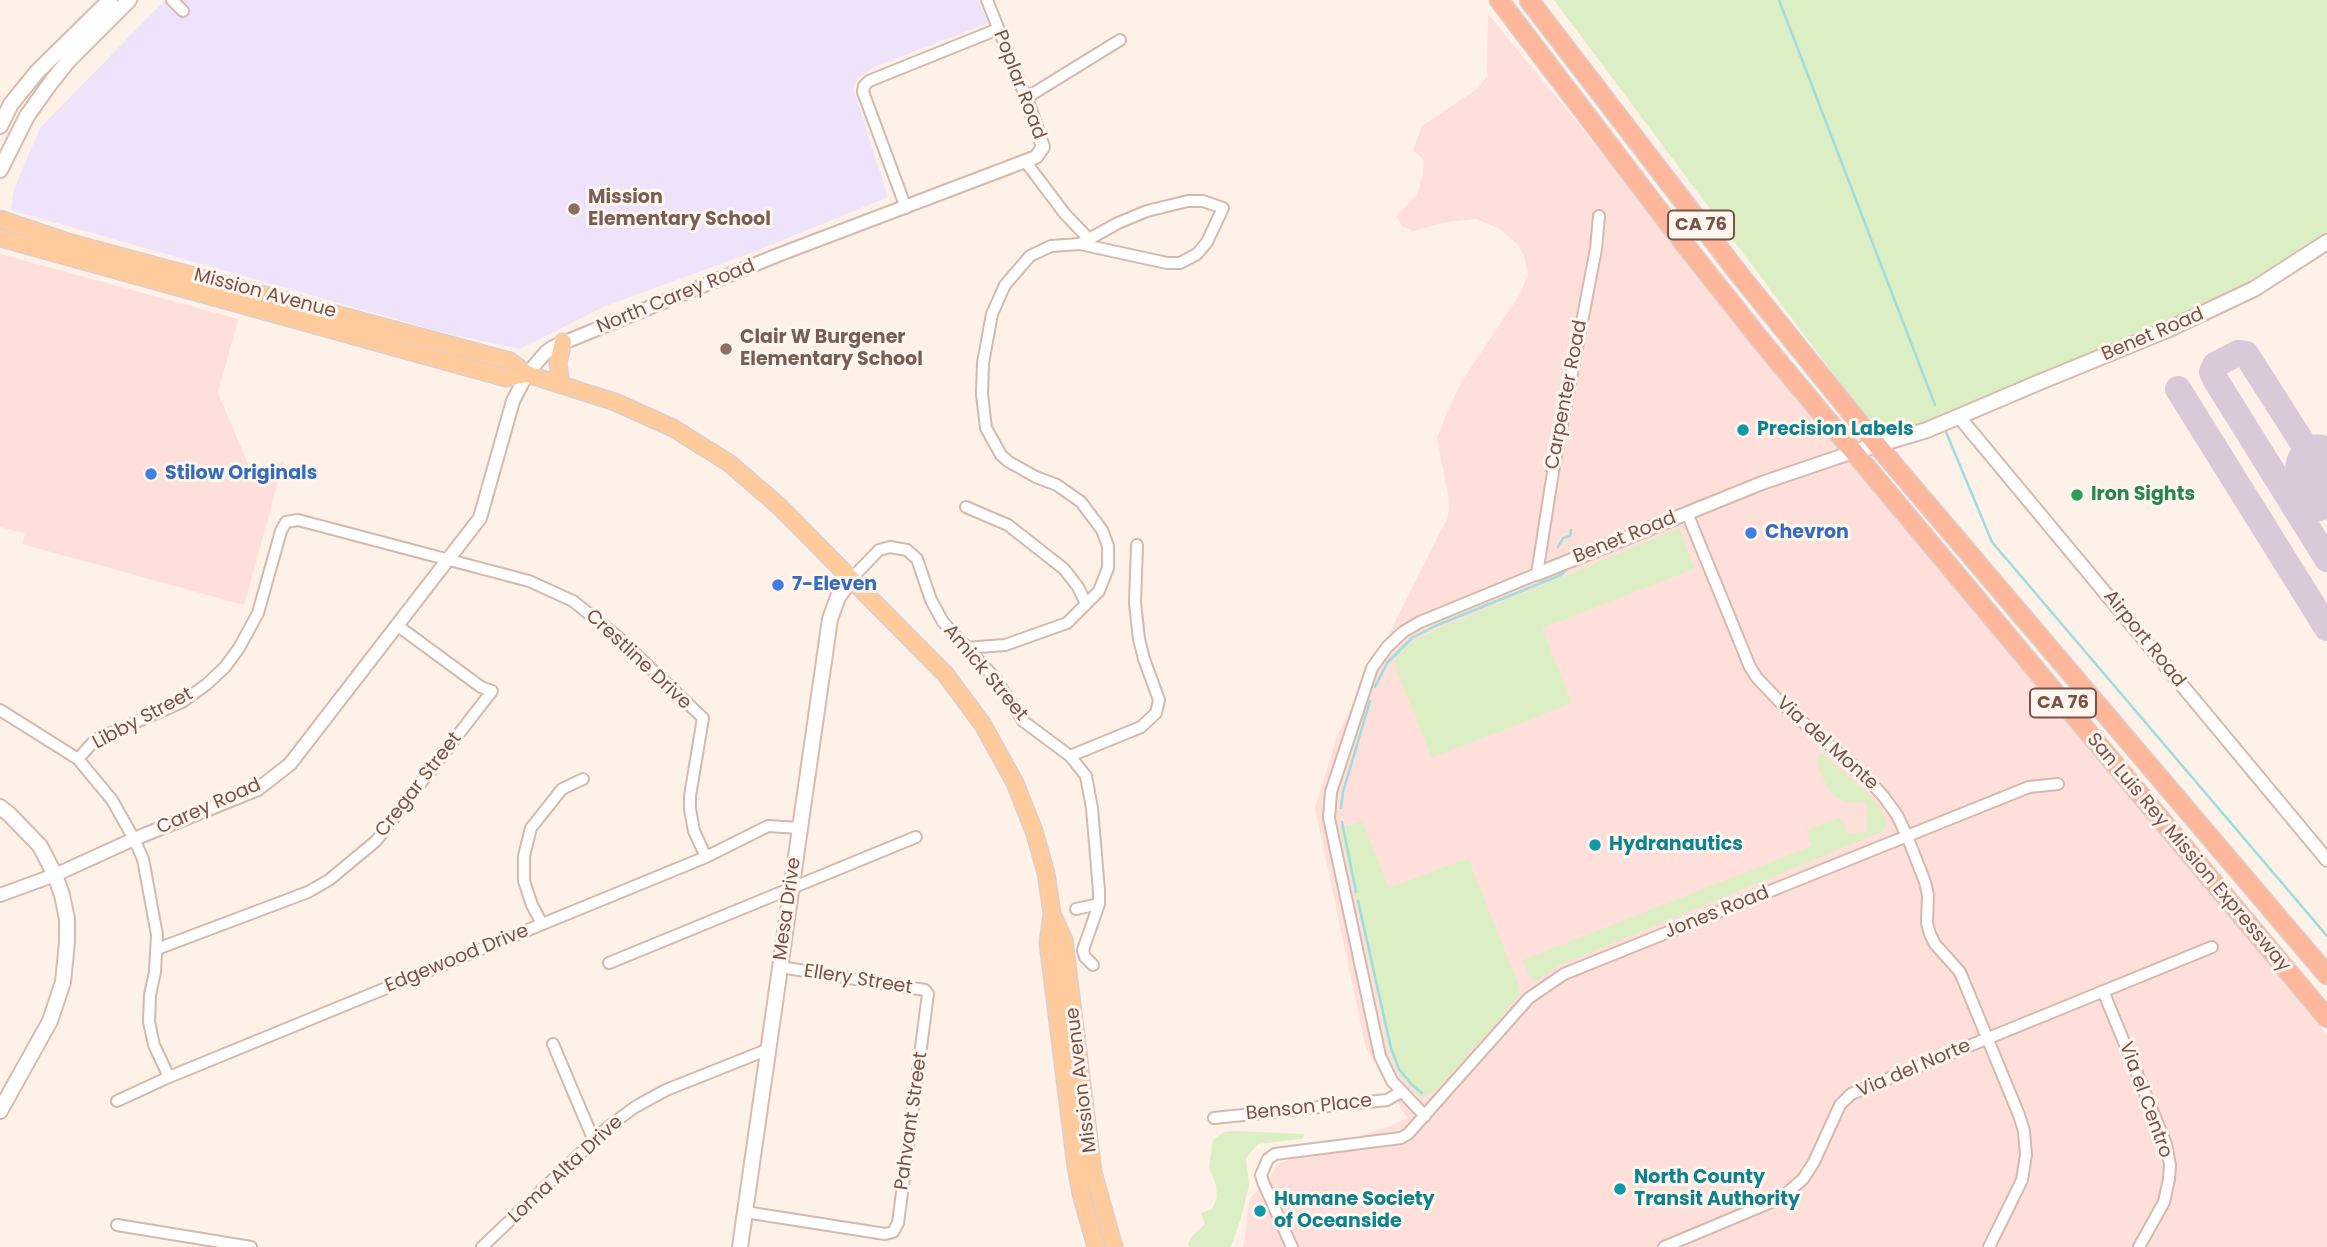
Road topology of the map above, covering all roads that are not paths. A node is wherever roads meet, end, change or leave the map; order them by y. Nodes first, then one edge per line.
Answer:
1 (110, 0) edge
2 (129, 0) edge
3 (172, 0) edge
4 (987, 0) edge
5 (1499, 0) edge
6 (1529, 0) edge
7 (183, 11) dead end
8 (998, 29) junction
9 (1120, 40) dead end
10 (1026, 98) junction
11 (0, 127) edge
12 (1026, 161) junction
13 (0, 170) edge
14 (906, 208) junction
15 (1599, 216) dead end
16 (0, 219) edge
17 (0, 237) edge
18 (1085, 241) junction
19 (2327, 242) edge
20 (563, 342) junction
21 (527, 374) junction
22 (561, 384) junction
23 (1960, 418) junction
24 (1877, 445) junction
25 (1853, 452) junction
26 (966, 506) dead end
27 (1686, 513) junction
28 (281, 531) joint
29 (1137, 545) dead end
30 (448, 559) junction
31 (1537, 574) junction
32 (852, 578) junction
33 (1086, 604) junction
34 (398, 626) junction
35 (965, 648) junction
36 (0, 710) edge
37 (1070, 756) junction
38 (78, 760) junction
39 (583, 779) dead end
40 (2057, 784) dead end
41 (0, 807) edge
42 (799, 828) junction
43 (1907, 836) junction
44 (916, 837) dead end
45 (134, 839) junction
46 (706, 857) junction
47 (2327, 860) edge
48 (55, 875) junction
49 (791, 889) junction
50 (0, 895) edge
51 (1099, 904) junction
52 (1076, 909) dead end
53 (1052, 914) junction
54 (542, 924) junction
55 (2212, 947) dead end
56 (157, 949) junction
57 (609, 963) dead end
58 (1093, 965) dead end
59 (780, 967) junction
60 (2327, 975) edge
61 (2103, 991) junction
62 (928, 1001) joint
63 (2327, 1018) edge
64 (1987, 1038) junction
65 (553, 1044) dead end
66 (769, 1049) junction
67 (169, 1077) junction
68 (1401, 1092) junction
69 (117, 1101) dead end
70 (0, 1111) edge
71 (1425, 1116) junction
72 (1214, 1118) dead end
73 (594, 1141) junction
74 (745, 1212) junction
75 (117, 1225) dead end
76 (251, 1247) edge
77 (482, 1247) edge
78 (740, 1247) edge
79 (1096, 1247) edge
80 (1114, 1247) edge
81 (1292, 1247) edge
82 (1664, 1247) edge
83 (1989, 1247) edge
84 (2139, 1247) edge

1 - 11 main road
2 - 13 main road
3 - 7 street
4 - 8 street, Poplar Road
5 - 25 highway, San Luis Rey Mission Expressway / CA 76
6 - 24 highway, San Luis Rey Mission Expressway / CA 76
8 - 10 street, Poplar Road
8 - 14 street
9 - 10 street
10 - 12 street, Poplar Road
12 - 14 street, North Carey Road
12 - 18 street
14 - 20 street, North Carey Road
15 - 31 street, Carpenter Road
16 - 21 main road, Mission Avenue
17 - 21 main road, Mission Avenue
18 - 18 street
18 - 33 street
19 - 23 main road, Benet Road
20 - 21 street, North Carey Road
20 - 22 main road
21 - 22 main road, Mission Avenue
21 - 30 street, North Carey Road
22 - 32 main road, Mission Avenue
23 - 24 main road, Benet Road
23 - 47 street, Airport Road
24 - 25 main road, Benet Road
24 - 60 highway, San Luis Rey Mission Expressway / CA 76
25 - 27 street, Benet Road
25 - 63 highway, San Luis Rey Mission Expressway / CA 76
26 - 33 street
27 - 31 street, Benet Road
27 - 43 street, Via del Monte
28 - 30 street, Crestline Drive
28 - 38 street, Libby Street
29 - 37 street
30 - 34 street, Carey Road
30 - 46 street, Crestline Drive
31 - 68 street, Benet Road
32 - 35 street, Amick Street
32 - 42 main road, Mesa Drive
32 - 53 main road, Mission Avenue
33 - 35 street
34 - 45 street, Carey Road
34 - 56 street, Cregar Street
35 - 37 street, Amick Street
36 - 38 street
37 - 51 street, Amick Street
38 - 45 street
39 - 54 street
40 - 43 street, Jones Road
41 - 48 main road
42 - 46 street, Edgewood Drive
42 - 49 main road, Mesa Drive
43 - 64 street, Via del Monte
43 - 71 street, Jones Road
44 - 49 street
45 - 48 street, Carey Road
45 - 56 street
46 - 54 street, Edgewood Drive
48 - 50 street, Carey Road
48 - 70 main road
49 - 57 street
49 - 59 main road, Mesa Drive
51 - 52 street
51 - 58 street, Amick Street
53 - 79 main road, Mission Avenue
53 - 80 main road, Mission Avenue
54 - 67 street, Edgewood Drive
55 - 61 street, Via del Norte
56 - 67 street
59 - 62 street, Ellery Street
59 - 66 main road, Mesa Drive
61 - 64 street, Via del Norte
61 - 84 street, Via el Centro
62 - 74 street, Pahvant Street
64 - 82 street, Via del Norte
64 - 83 street, Via del Monte
65 - 73 street
66 - 73 street, Loma Alta Drive
66 - 74 main road, Mesa Drive
67 - 69 street, Edgewood Drive
68 - 71 street, Benet Road
68 - 72 street, Benson Place
71 - 81 street, Jones Road
73 - 77 street, Loma Alta Drive
74 - 78 main road, Mesa Drive
75 - 76 street

